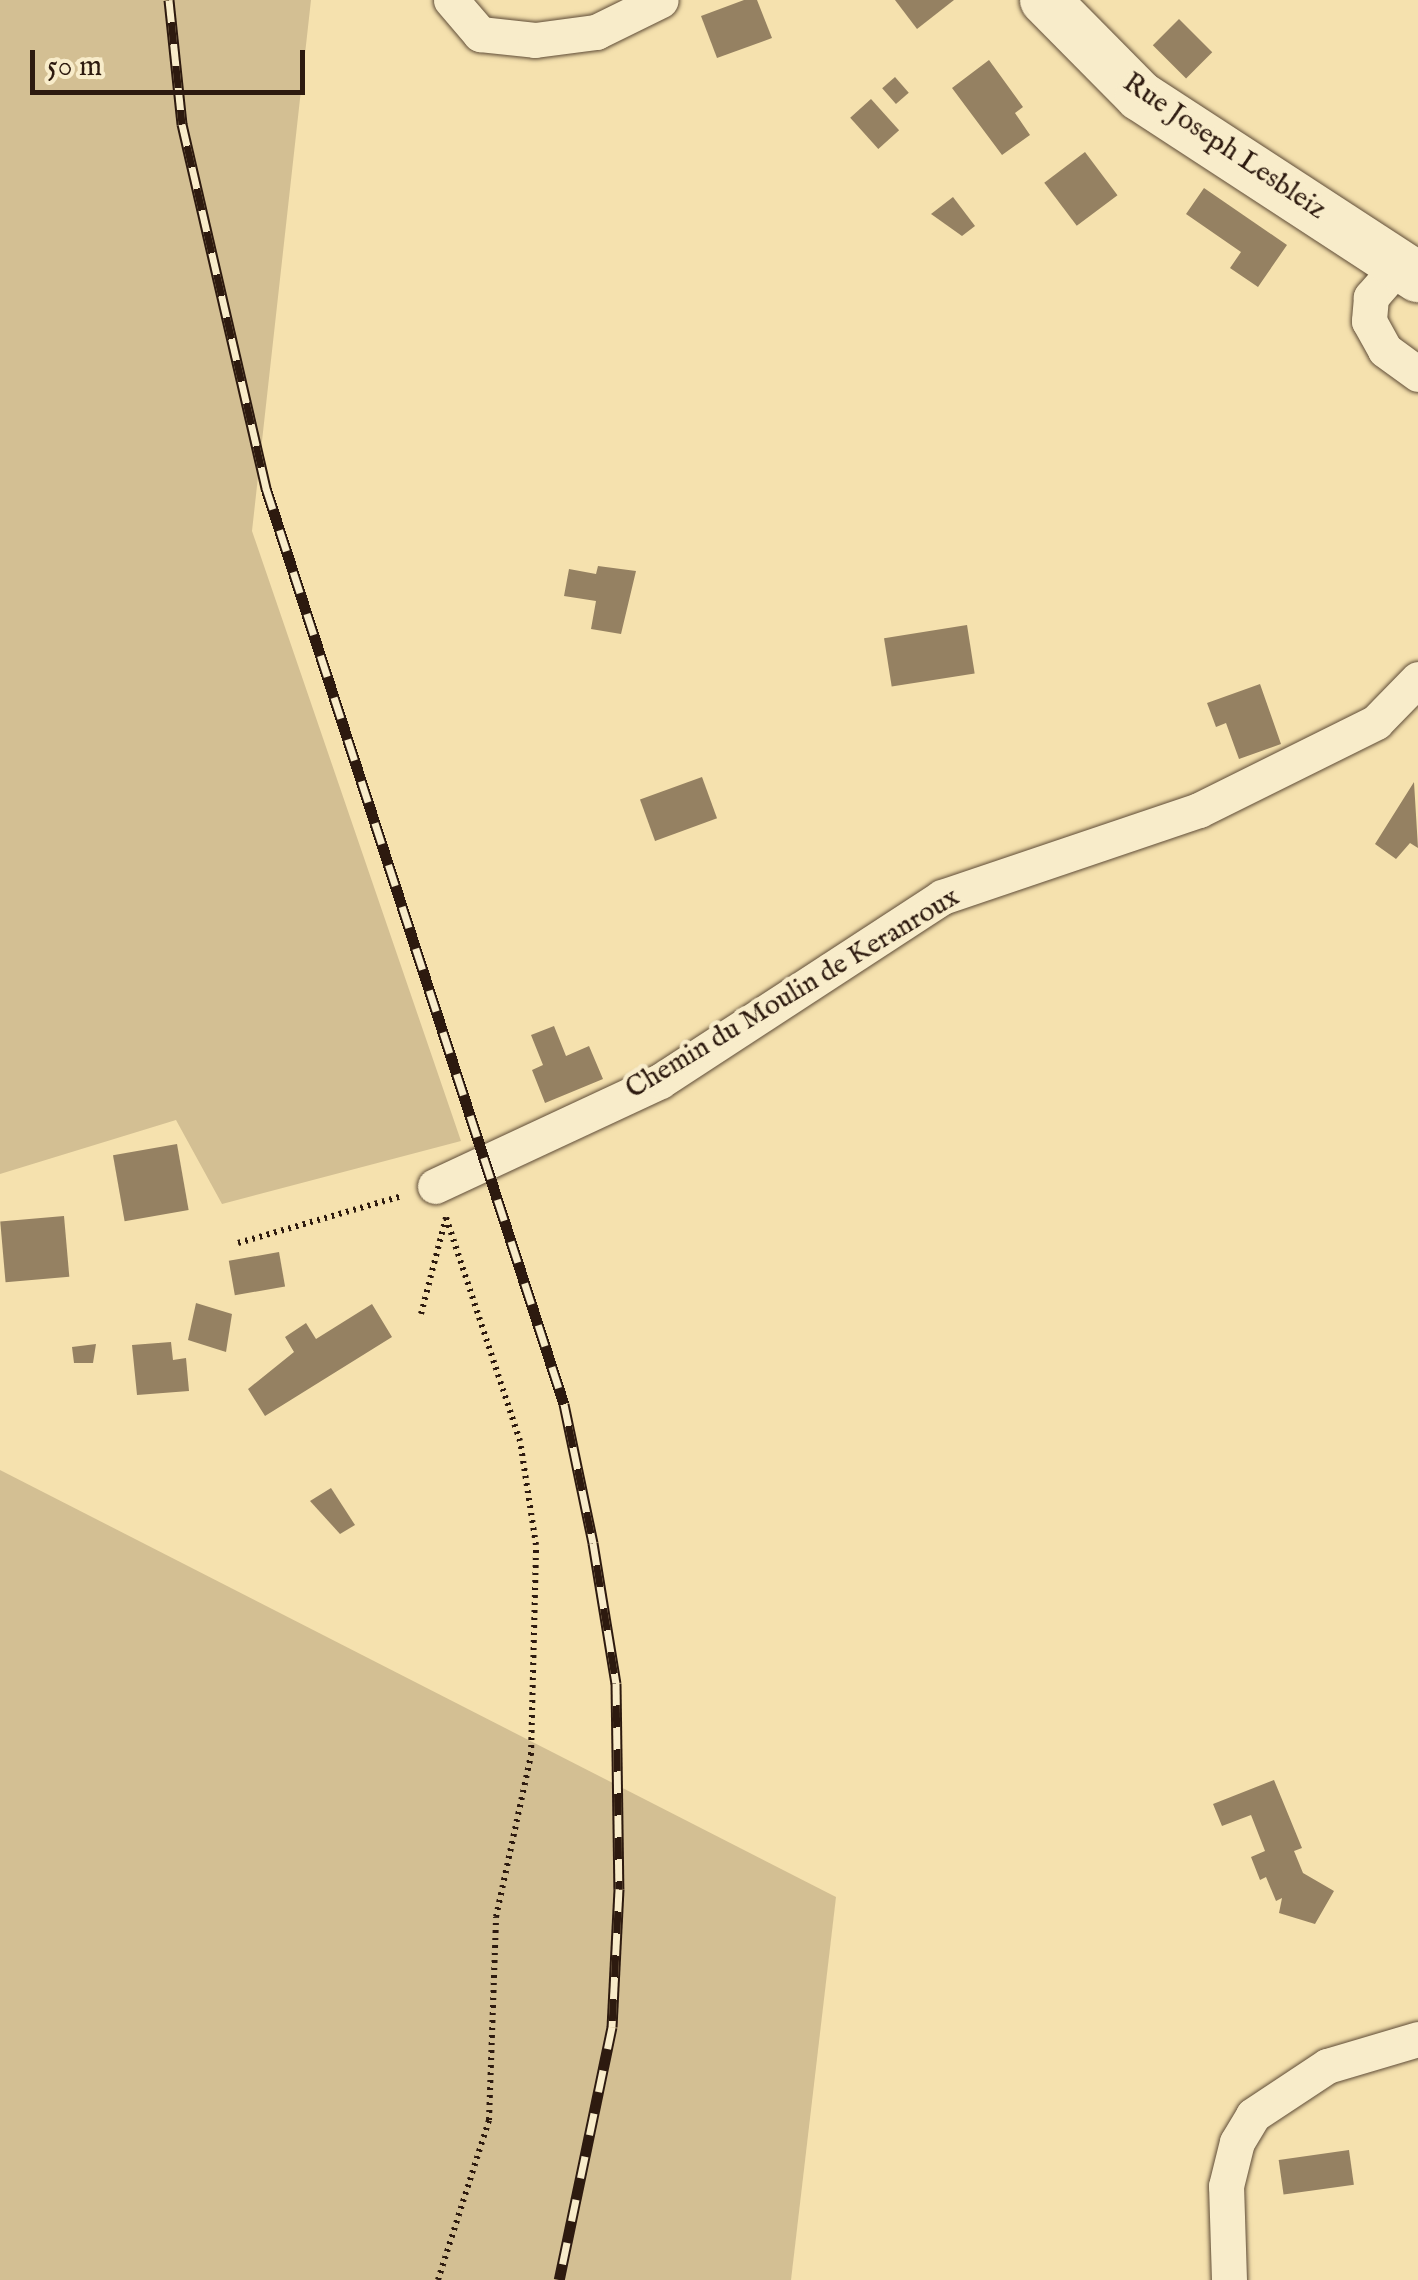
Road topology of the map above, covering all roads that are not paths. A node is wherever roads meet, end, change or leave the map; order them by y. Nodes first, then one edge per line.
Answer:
1 (450, 0) edge
2 (661, 0) edge
3 (1045, 0) edge
4 (1408, 271) edge
5 (1418, 374) edge
6 (1418, 678) edge
7 (441, 1201) road end
8 (1418, 2039) edge
9 (1229, 2280) edge

1 - 2 street
3 - 4 main road, Rue Joseph Lesbleiz
4 - 5 street
6 - 7 street, Chemin du Moulin de Keranroux
8 - 9 street

